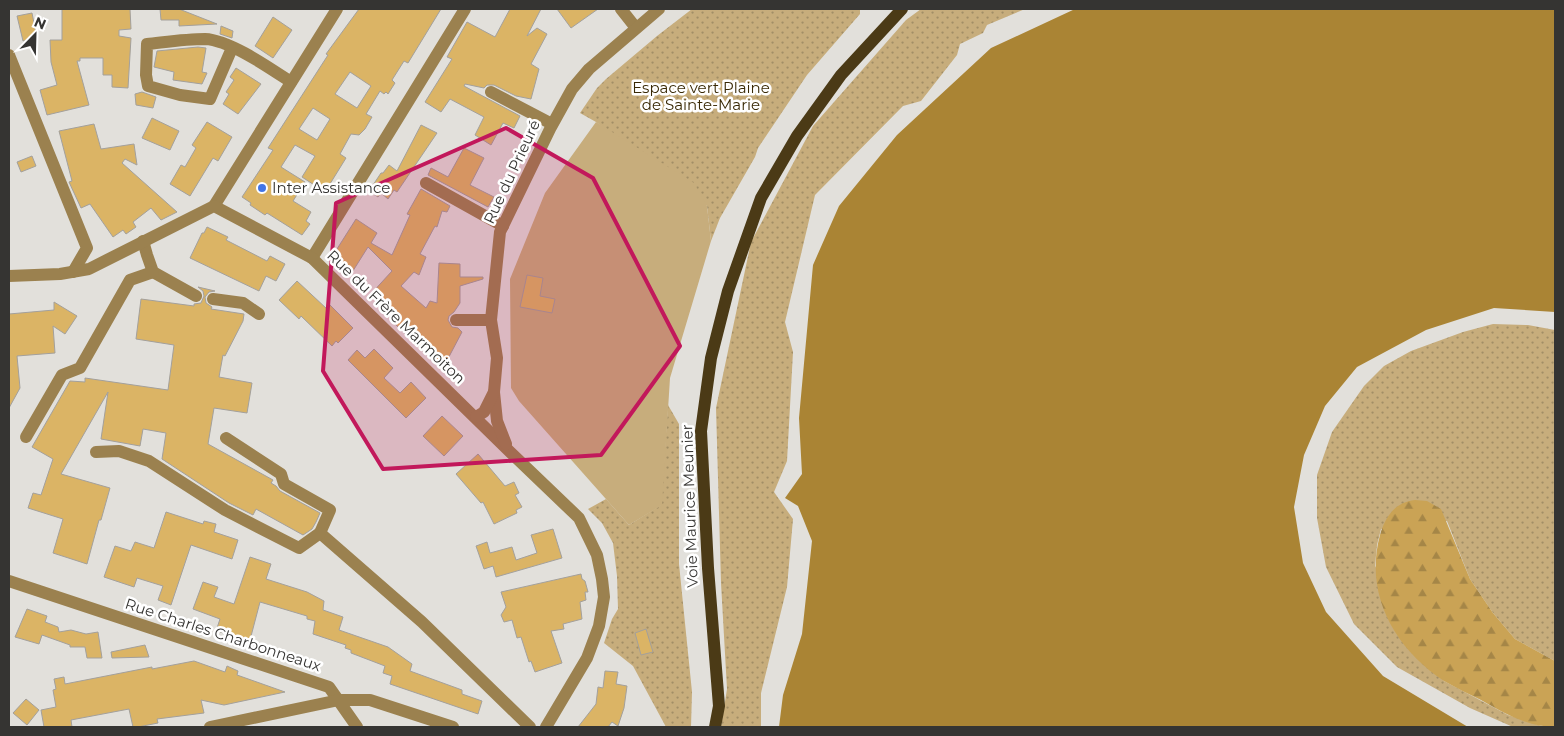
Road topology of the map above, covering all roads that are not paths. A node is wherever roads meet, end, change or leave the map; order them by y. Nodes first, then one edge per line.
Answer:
1 (337, 9) edge
2 (465, 9) edge
3 (621, 9) edge
4 (659, 9) edge
5 (902, 9) edge
6 (636, 28) junction
7 (232, 48) junction
8 (9, 55) edge
9 (291, 82) junction
10 (491, 92) dead end
11 (552, 124) junction
12 (426, 182) dead end
13 (214, 206) junction
14 (503, 226) junction
15 (143, 241) junction
16 (87, 248) junction
17 (312, 258) junction
18 (104, 261) junction
19 (73, 272) junction
20 (153, 272) junction
21 (9, 276) edge
22 (196, 296) dead end
23 (213, 300) dead end
24 (259, 314) dead end
25 (456, 320) dead end
26 (491, 320) junction
27 (494, 392) junction
28 (476, 417) junction
29 (26, 437) dead end
30 (226, 438) dead end
31 (507, 449) junction
32 (96, 452) dead end
33 (320, 533) junction
34 (9, 581) edge
35 (340, 700) junction
36 (210, 727) edge
37 (357, 727) edge
38 (453, 727) edge
39 (530, 727) edge
40 (546, 727) edge
41 (715, 727) edge

1 - 9 street
2 - 17 street
3 - 6 street
4 - 6 street, Rue du Prieuré
5 - 41 main road, Voie Maurice Meunier
6 - 11 street, Rue du Prieuré
7 - 7 street
7 - 9 street
8 - 16 street
9 - 13 street
10 - 11 street
11 - 14 street, Rue du Prieuré
12 - 14 street
13 - 15 street
13 - 17 street, Rue du Frère Marmoiton
14 - 26 street, Rue du Prieuré
15 - 18 street
15 - 20 street
16 - 18 street
16 - 19 street
17 - 28 street, Rue du Frère Marmoiton
18 - 19 street
19 - 21 street
20 - 22 street
20 - 29 street
23 - 24 street
25 - 26 street
26 - 27 street, Rue du Prieuré
27 - 28 street, Rue du Prieuré
27 - 31 street, Rue du Prieuré
28 - 31 street, Rue du Frère Marmoiton
30 - 33 street
31 - 40 street, Rue du Frère Marmoiton
32 - 33 street
33 - 39 street
34 - 35 street, Rue Charles Charbonneaux
35 - 36 street
35 - 37 street, Rue Charles Charbonneaux
35 - 38 street

